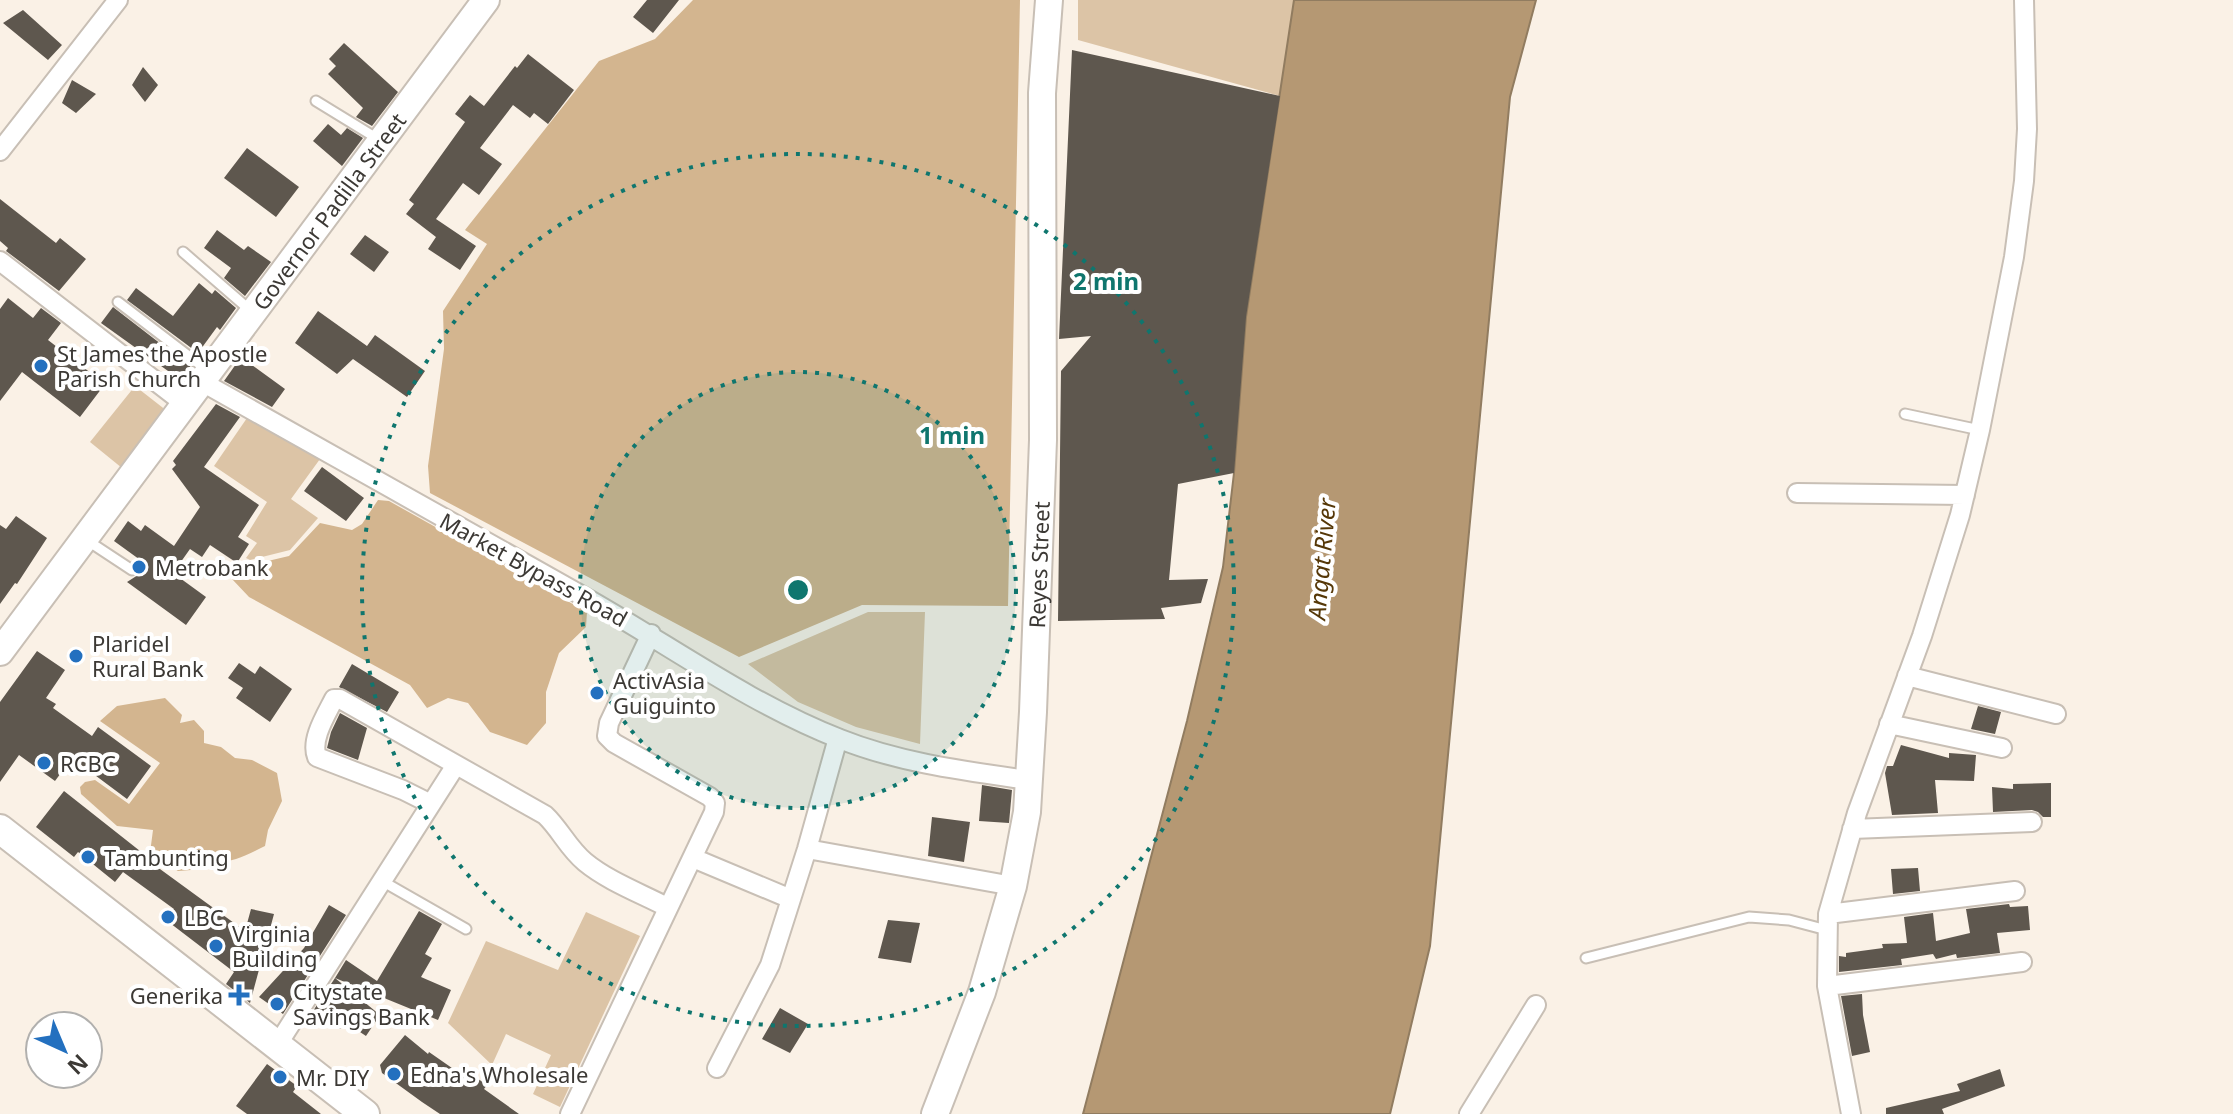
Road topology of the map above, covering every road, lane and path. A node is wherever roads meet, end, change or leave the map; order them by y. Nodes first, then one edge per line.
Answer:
1 (118, 0) edge
2 (486, 0) edge
3 (1049, 0) edge
4 (2024, 0) edge
5 (316, 101) dead end
6 (381, 141) junction
7 (0, 151) edge
8 (183, 252) dead end
9 (0, 261) edge
10 (118, 302) dead end
11 (253, 313) junction
12 (205, 377) junction
13 (185, 404) junction
14 (1905, 414) dead end
15 (1980, 430) junction
16 (1797, 493) dead end
17 (1965, 495) junction
18 (85, 538) junction
19 (132, 570) dead end
20 (651, 634) junction
21 (0, 652) edge
22 (1907, 676) junction
23 (2056, 714) dead end
24 (1889, 724) junction
25 (838, 738) junction
26 (2002, 748) dead end
27 (456, 765) junction
28 (1028, 780) junction
29 (431, 804) junction
30 (2032, 822) dead end
31 (0, 829) edge
32 (1852, 829) junction
33 (807, 849) junction
34 (693, 858) junction
35 (382, 881) junction
36 (1013, 886) junction
37 (2015, 891) dead end
38 (791, 899) junction
39 (667, 907) junction
40 (1827, 922) junction
41 (466, 929) dead end
42 (1586, 958) dead end
43 (2022, 962) dead end
44 (1827, 986) junction
45 (1536, 1005) dead end
46 (276, 1047) junction
47 (717, 1068) dead end
48 (365, 1114) edge
49 (570, 1114) edge
50 (935, 1114) edge
51 (1469, 1114) edge
52 (1851, 1114) edge

1 - 7 street
2 - 6 street, Governor Padilla Street
3 - 28 street, Reyes Street
4 - 15 street
5 - 6 lane
6 - 11 street, Governor Padilla Street
8 - 11 lane
9 - 13 street
10 - 12 lane
11 - 12 street, Governor Padilla Street
12 - 13 street, Governor Padilla Street
12 - 20 street, Market Bypass Road
13 - 18 street, Governor Padilla Street
14 - 15 lane
15 - 17 street
16 - 17 street
17 - 22 street
18 - 19 lane
18 - 21 street, Governor Padilla Street
20 - 25 street
20 - 34 street, Market Bypass Road
22 - 23 street
22 - 24 street
24 - 26 street
24 - 32 street
25 - 28 street
25 - 33 street
27 - 29 street
27 - 29 street
27 - 39 street
28 - 36 street, Reyes Street
29 - 35 street
30 - 32 street
31 - 46 main road
32 - 40 street
33 - 36 street
33 - 38 street
34 - 38 street
34 - 39 street, Market Bypass Road
35 - 41 lane
35 - 46 street
36 - 50 street, Reyes Street
37 - 40 street
38 - 47 street
39 - 49 street, Market Bypass Road
40 - 42 lane
40 - 44 street
43 - 44 street
44 - 52 street
45 - 51 street
46 - 48 main road

